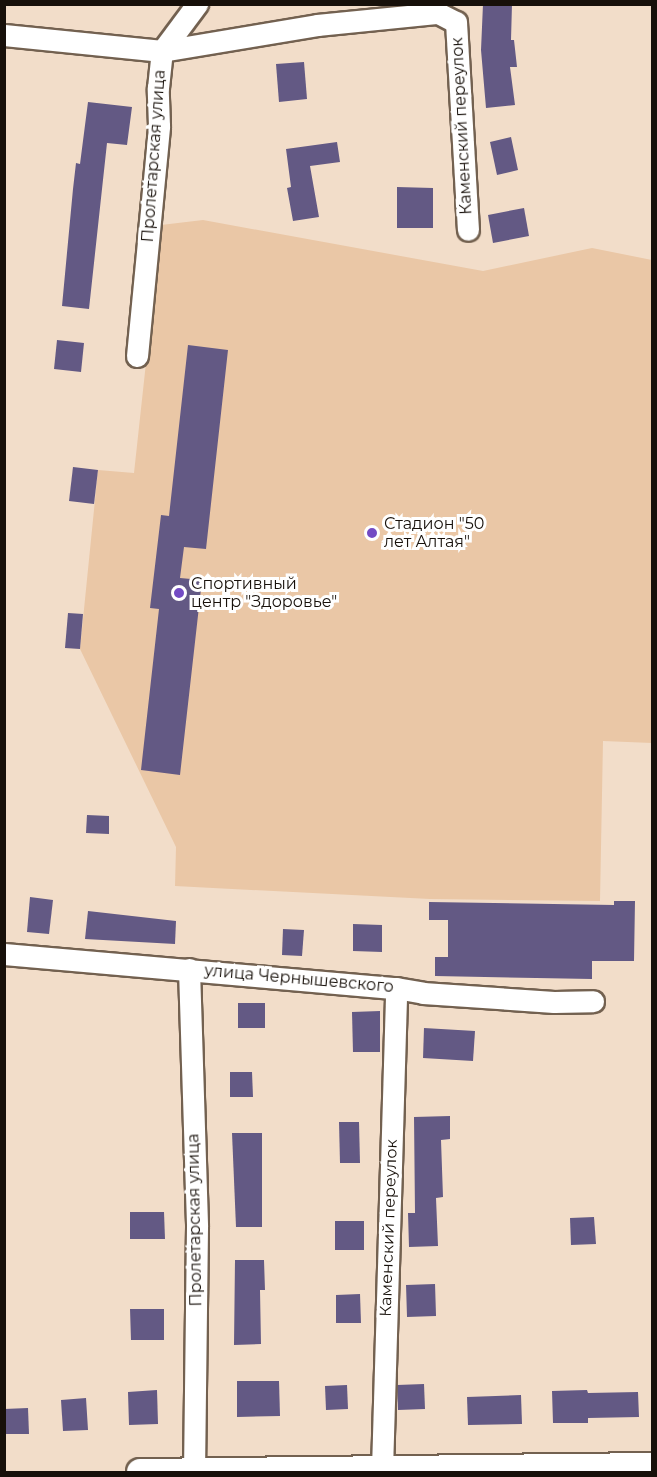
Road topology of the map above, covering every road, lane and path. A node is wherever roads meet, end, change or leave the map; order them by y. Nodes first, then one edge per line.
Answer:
1 (197, 4) edge
2 (4, 35) edge
3 (162, 51) junction
4 (468, 230) dead end
5 (137, 356) dead end
6 (4, 954) edge
7 (189, 969) junction
8 (396, 988) junction
9 (592, 1001) dead end
10 (652, 1467) edge
11 (382, 1469) junction
12 (194, 1471) junction
13 (140, 1473) edge

1 - 3 street, Пролетарская улица
2 - 3 street
3 - 4 street, Каменский переулок
3 - 5 street, Пролетарская улица
6 - 7 street, улица Чернышевского
7 - 8 street, улица Чернышевского
7 - 12 street, Пролетарская улица
8 - 9 street, улица Чернышевского
8 - 11 street, Каменский переулок
10 - 11 street
11 - 12 street
12 - 13 street

